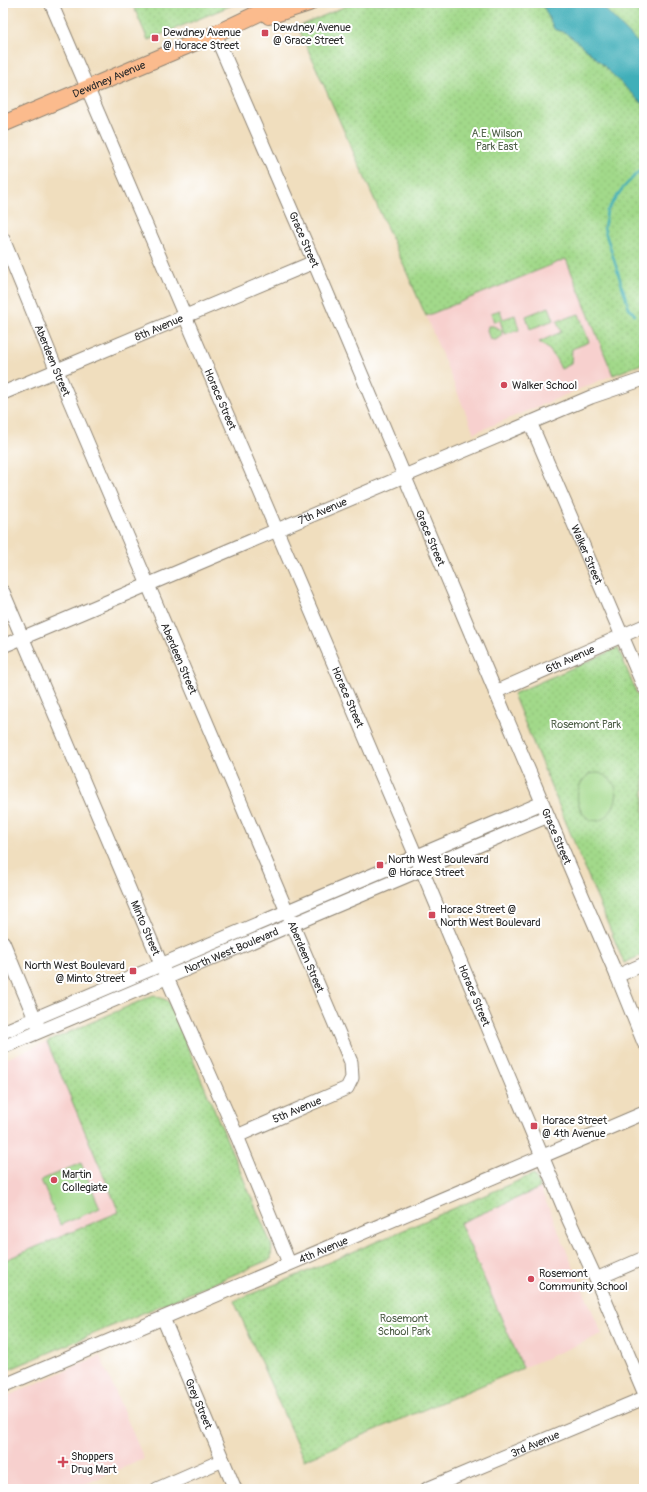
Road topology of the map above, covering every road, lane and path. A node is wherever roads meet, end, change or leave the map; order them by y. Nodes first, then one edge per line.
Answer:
1 (51, 3) edge
2 (280, 3) edge
3 (309, 3) edge
4 (215, 34) junction
5 (88, 88) junction
6 (3, 124) edge
7 (3, 239) edge
8 (314, 262) junction
9 (185, 316) junction
10 (57, 371) junction
11 (644, 379) edge
12 (3, 393) edge
13 (530, 422) junction
14 (405, 476) junction
15 (277, 530) junction
16 (148, 585) junction
17 (3, 592) edge
18 (644, 626) edge
19 (622, 636) junction
20 (23, 638) junction
21 (3, 646) edge
22 (644, 687) edge
23 (496, 692) junction
24 (542, 803) junction
25 (548, 816) junction
26 (416, 856) junction
27 (422, 870) junction
28 (286, 912) junction
29 (292, 925) junction
30 (3, 942) edge
31 (644, 964) edge
32 (161, 965) junction
33 (617, 976) junction
34 (167, 978) junction
35 (35, 1018) junction
36 (40, 1031) junction
37 (3, 1032) edge
38 (644, 1043) edge
39 (3, 1047) edge
40 (352, 1078) joint
41 (644, 1113) edge
42 (237, 1136) junction
43 (543, 1157) junction
44 (644, 1258) edge
45 (289, 1263) junction
46 (596, 1279) junction
47 (163, 1318) junction
48 (3, 1386) edge
49 (644, 1392) edge
50 (644, 1398) edge
51 (223, 1460) junction
52 (157, 1489) edge
53 (235, 1489) edge
54 (427, 1489) edge

1 - 5 street, Horace Street
2 - 4 main road, Dewdney Avenue
3 - 4 main road, Dewdney Avenue
4 - 5 main road, Dewdney Avenue
4 - 8 street, Grace Street
5 - 6 main road, Dewdney Avenue
5 - 9 street, Horace Street
7 - 10 street, Aberdeen Street
8 - 9 street, 8th Avenue
8 - 14 street, Grace Street
9 - 10 street, 8th Avenue
9 - 15 street, Horace Street
10 - 12 street, 8th Avenue
10 - 16 street, Aberdeen Street
11 - 13 street, 7th Avenue
13 - 14 street, 7th Avenue
13 - 19 street, Walker Street
14 - 15 street, 7th Avenue
14 - 23 street, Grace Street
15 - 16 street, 7th Avenue
15 - 26 street, Horace Street
16 - 20 street, 7th Avenue
16 - 28 street, Aberdeen Street
17 - 20 street, Minto Street
18 - 19 street, 6th Avenue
19 - 22 street, Walker Street
19 - 23 street, 6th Avenue
20 - 21 street, 7th Avenue
20 - 32 street, Minto Street
23 - 24 street, Grace Street
24 - 25 street, Grace Street
24 - 26 street, North West Boulevard
25 - 27 street, North West Boulevard
25 - 33 street, Grace Street
26 - 27 street, Horace Street
26 - 28 street, North West Boulevard
27 - 29 street, North West Boulevard
27 - 43 street, Horace Street
28 - 29 street, Aberdeen Street
28 - 32 street, North West Boulevard
29 - 34 street, North West Boulevard
29 - 40 street, Aberdeen Street
30 - 35 street
31 - 33 street
32 - 34 street, Minto Street
32 - 35 street, North West Boulevard
33 - 38 street, Grace Street
34 - 36 street, North West Boulevard
34 - 42 street, Minto Street
35 - 36 street
35 - 37 street, North West Boulevard
36 - 39 street, North West Boulevard
40 - 42 street, 5th Avenue
41 - 43 street, 4th Avenue
42 - 45 street, Minto Street
43 - 45 street, 4th Avenue
43 - 46 street, Horace Street
44 - 46 street
45 - 47 street, 4th Avenue
46 - 49 street, Horace Street
47 - 48 street, 4th Avenue
47 - 51 street, Grey Street
50 - 54 street, 3rd Avenue
51 - 52 street
51 - 53 street, Grey Street

